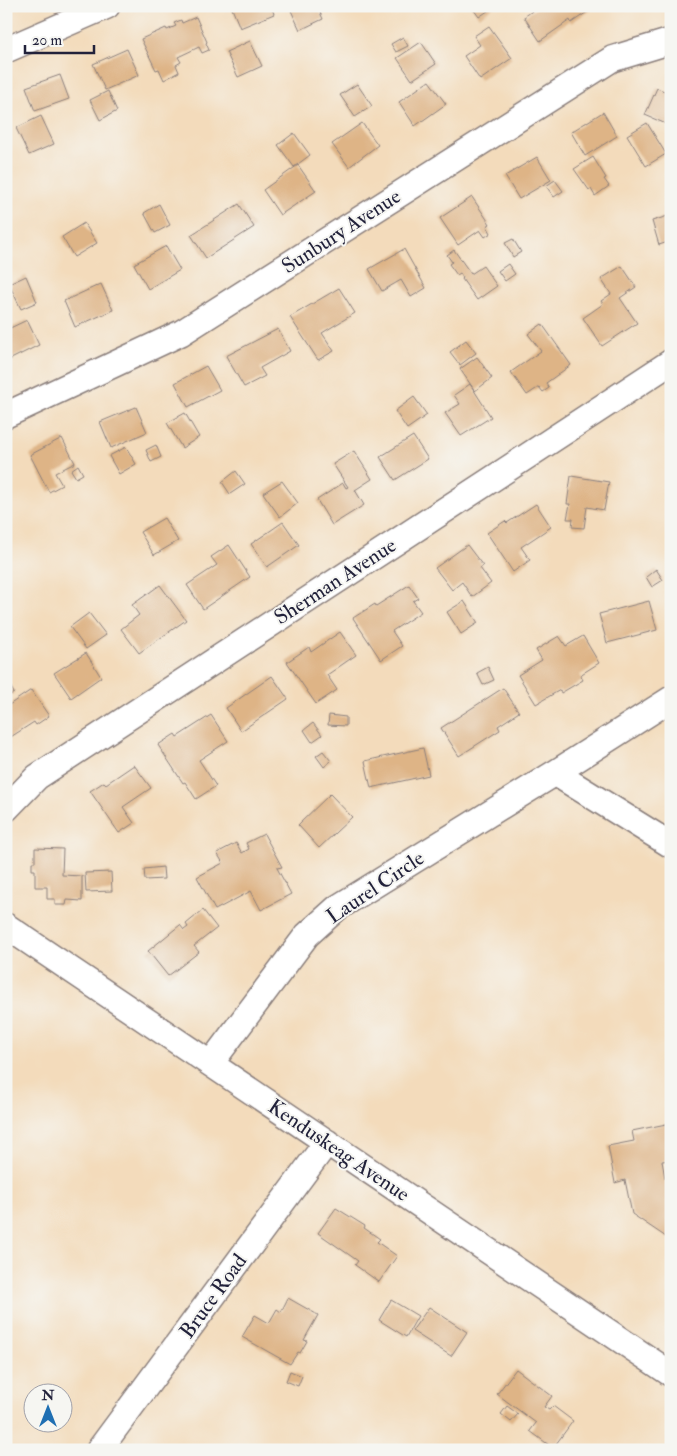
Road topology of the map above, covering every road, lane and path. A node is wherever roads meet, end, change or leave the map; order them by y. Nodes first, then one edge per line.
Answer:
1 (107, 6) edge
2 (671, 41) edge
3 (6, 50) edge
4 (671, 362) edge
5 (6, 415) edge
6 (671, 699) edge
7 (555, 773) junction
8 (6, 809) edge
9 (671, 845) edge
10 (6, 926) edge
11 (211, 1063) junction
12 (327, 1142) junction
13 (671, 1374) edge
14 (100, 1450) edge

1 - 3 street
2 - 5 street, Sunbury Avenue
4 - 8 street, Sherman Avenue
6 - 7 street, Laurel Circle
7 - 9 street
7 - 11 street, Laurel Circle
10 - 11 street, Kenduskeag Avenue
11 - 12 street, Kenduskeag Avenue
12 - 13 street, Kenduskeag Avenue
12 - 14 street, Bruce Road

